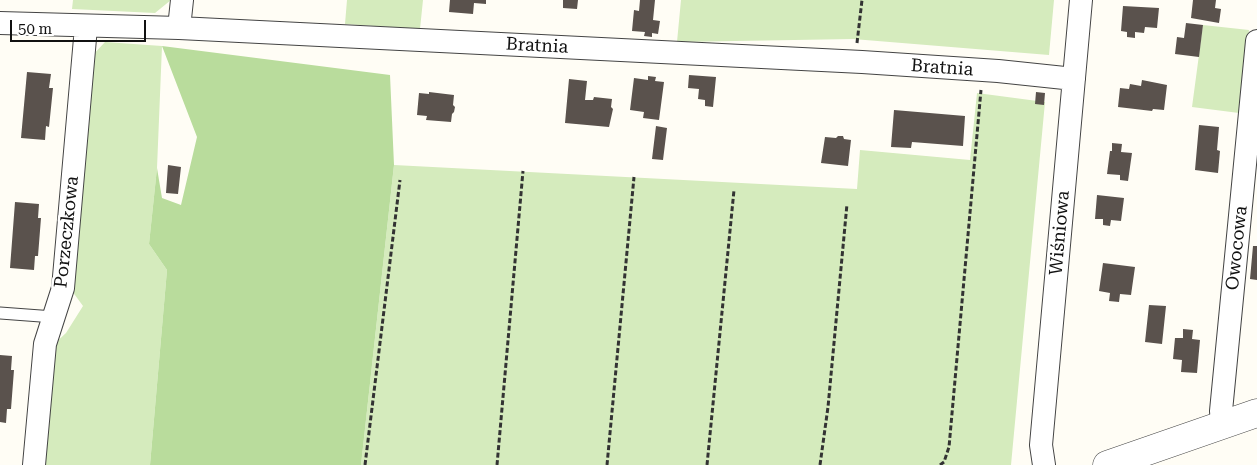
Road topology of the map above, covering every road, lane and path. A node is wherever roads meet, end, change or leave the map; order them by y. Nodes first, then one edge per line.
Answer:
1 (182, 0) edge
2 (862, 0) edge
3 (1081, 0) edge
4 (0, 24) edge
5 (86, 27) junction
6 (179, 28) junction
7 (1257, 41) edge
8 (862, 62) junction
9 (983, 71) junction
10 (1074, 79) junction
11 (523, 171) dead end
12 (634, 177) dead end
13 (400, 180) dead end
14 (734, 190) dead end
15 (848, 204) dead end
16 (0, 313) edge
17 (54, 317) junction
18 (1257, 413) edge
19 (1222, 424) junction
20 (34, 465) edge
21 (365, 465) edge
22 (497, 465) edge
23 (607, 465) edge
24 (707, 465) edge
25 (820, 465) edge
26 (940, 465) edge
27 (1044, 465) edge
28 (1107, 465) edge

1 - 6 street
2 - 8 path
3 - 10 street, Wiśniowa
4 - 5 street, Bratnia
5 - 6 street, Bratnia
5 - 17 street, Porzeczkowa
6 - 8 street, Bratnia
7 - 19 street, Owocowa
8 - 9 street, Bratnia
9 - 10 street, Bratnia
9 - 26 path
10 - 27 street, Wiśniowa
11 - 22 path
12 - 23 path
13 - 21 path
14 - 24 path
15 - 25 path
16 - 17 lane
17 - 20 street, Porzeczkowa
18 - 19 street
19 - 28 street

